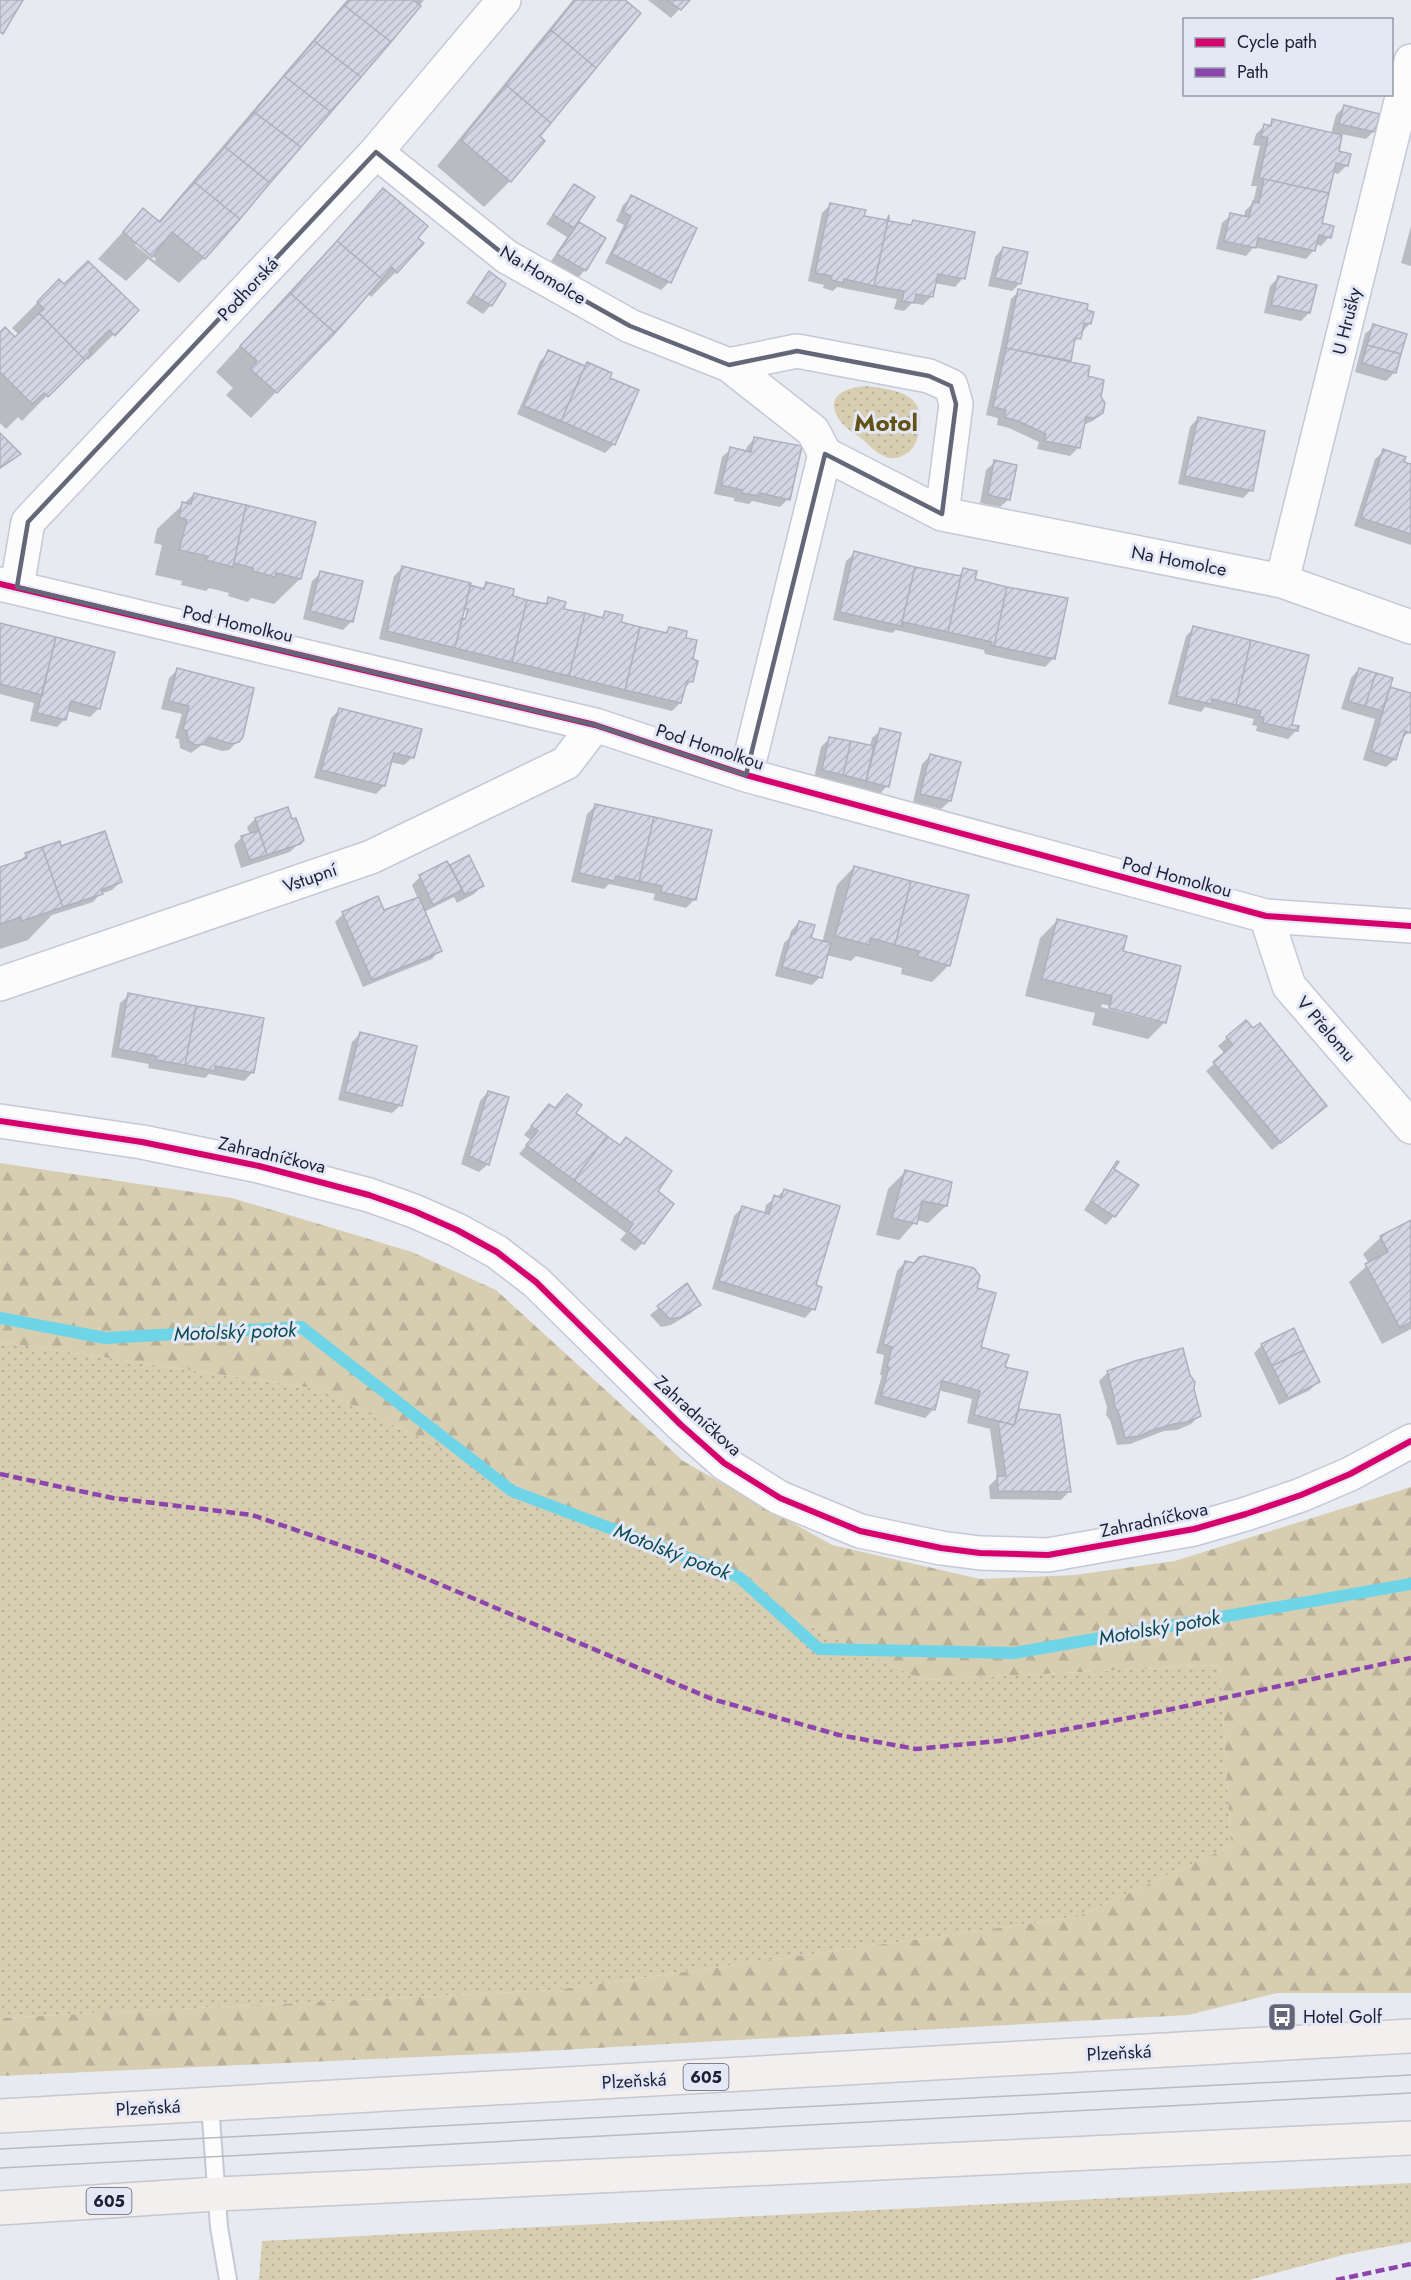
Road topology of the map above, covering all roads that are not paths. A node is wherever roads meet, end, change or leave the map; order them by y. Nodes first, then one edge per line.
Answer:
1 (504, 0) edge
2 (1411, 61) edge
3 (376, 152) junction
4 (729, 365) junction
5 (825, 454) junction
6 (942, 514) junction
7 (1282, 581) junction
8 (8, 585) edge
9 (1411, 627) edge
10 (595, 726) junction
11 (746, 776) junction
12 (1266, 916) junction
13 (1411, 926) edge
14 (0, 984) edge
15 (0, 1121) edge
16 (1411, 1127) edge
17 (1411, 1441) edge
18 (1411, 2036) edge
19 (210, 2105) junction
20 (0, 2116) edge
21 (1411, 2138) edge
22 (217, 2194) junction
23 (0, 2208) edge
24 (228, 2280) edge

1 - 3 street, Podhorská
2 - 7 street, U Hrušky
3 - 4 street, Na Homolce
3 - 8 street, Podhorská
4 - 5 street, Na Homolce
4 - 6 street
5 - 6 street, Na Homolce
5 - 11 street
6 - 7 street, Na Homolce
7 - 9 street, Na Homolce
8 - 10 street, Pod Homolkou
10 - 11 street, Pod Homolkou
10 - 14 street, Vstupní
11 - 12 street, Pod Homolkou
12 - 13 street, Pod Homolkou
12 - 16 street, V Přelomu
15 - 17 street, Zahradníčkova
18 - 19 main road, Plzeňská / 605
19 - 20 main road, Plzeňská / 605
19 - 22 lane
21 - 22 main road, 605
22 - 23 main road, 605
22 - 24 lane

